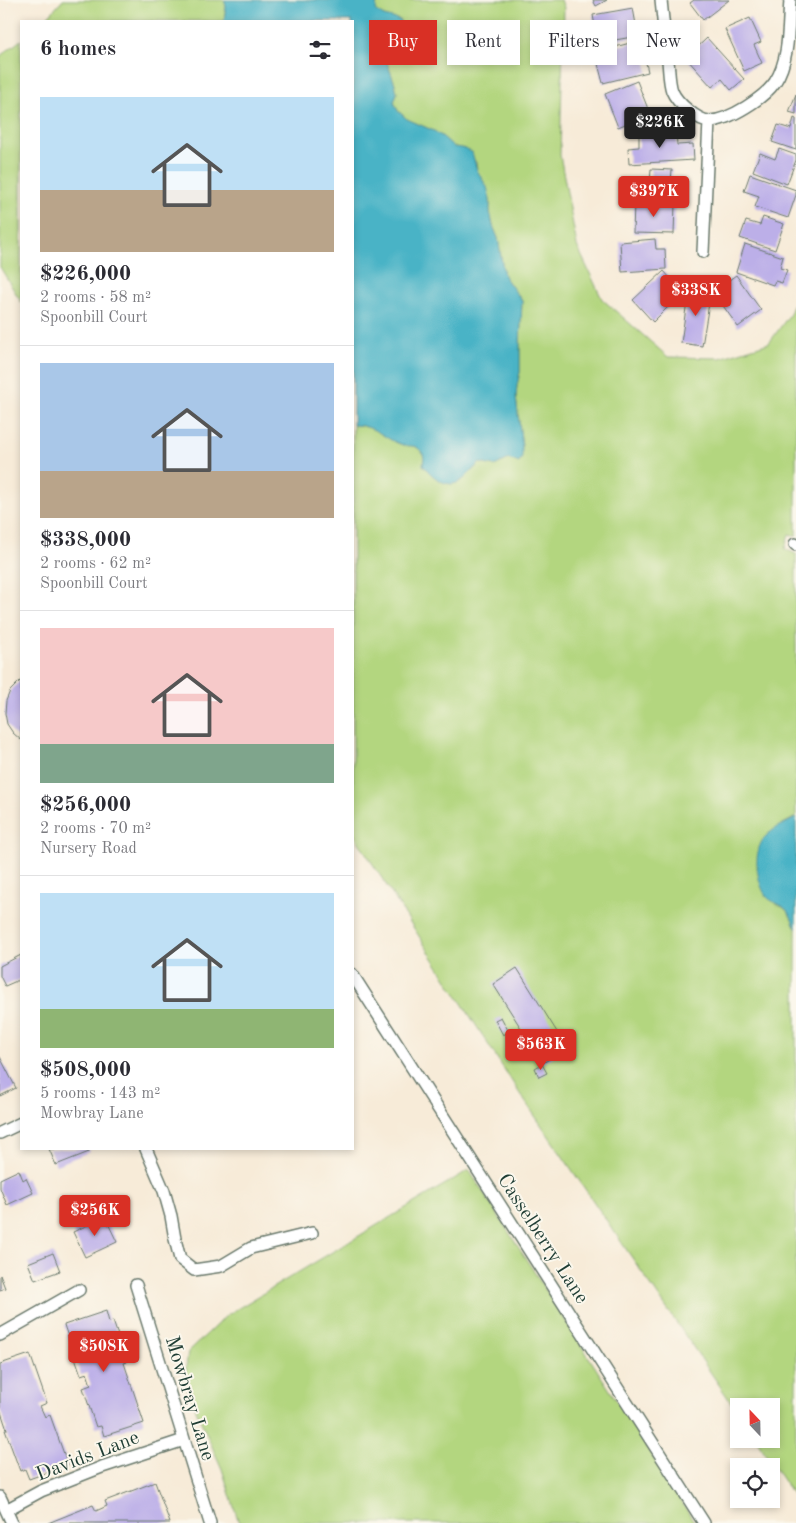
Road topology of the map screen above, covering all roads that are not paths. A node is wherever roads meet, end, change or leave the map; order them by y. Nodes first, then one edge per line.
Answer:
1 (661, 0) edge
2 (790, 0) edge
3 (709, 121) junction
4 (703, 252) dead end
5 (354, 977) edge
6 (20, 1123) edge
7 (0, 1133) edge
8 (146, 1150) edge
9 (312, 1233) dead end
10 (136, 1285) dead end
11 (79, 1290) dead end
12 (0, 1335) edge
13 (184, 1440) junction
14 (0, 1497) edge
15 (6, 1510) junction
16 (12, 1523) edge
17 (210, 1523) edge
18 (704, 1523) edge

1 - 3 street
2 - 3 street
3 - 4 street
5 - 18 street, Casselberry Lane
6 - 7 street
8 - 9 street
10 - 13 street, Mowbray Lane
11 - 12 street
13 - 15 street, Davids Lane
13 - 17 street, Mowbray Lane
14 - 15 street
15 - 16 street

